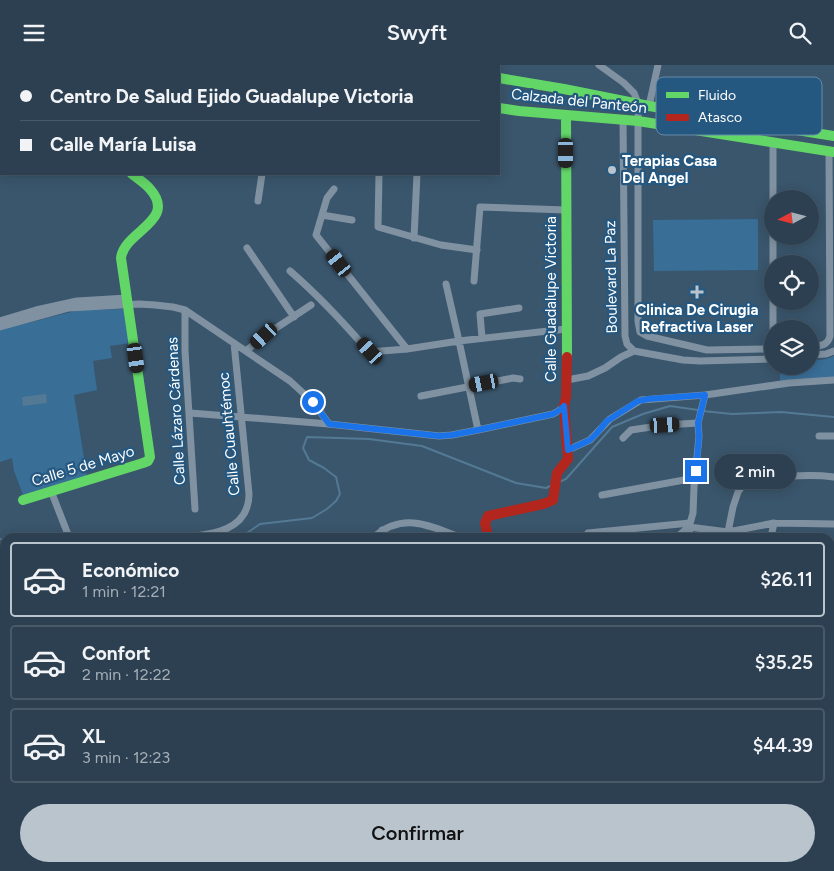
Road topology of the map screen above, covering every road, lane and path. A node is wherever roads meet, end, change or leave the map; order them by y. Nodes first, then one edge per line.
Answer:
1 (599, 65) edge
2 (658, 65) edge
3 (500, 78) edge
4 (638, 103) junction
5 (649, 106) junction
6 (656, 107) edge
7 (500, 108) edge
8 (566, 115) junction
9 (623, 119) junction
10 (638, 121) junction
11 (656, 124) edge
12 (728, 135) edge
13 (773, 142) junction
14 (832, 152) edge
15 (133, 175) edge
16 (262, 175) edge
17 (379, 175) edge
18 (417, 175) edge
19 (334, 189) dead end
20 (773, 190) edge
21 (258, 201) dead end
22 (566, 210) junction
23 (322, 215) junction
24 (352, 220) dead end
25 (414, 237) junction
26 (247, 248) dead end
27 (477, 250) junction
28 (290, 271) dead end
29 (474, 281) dead end
30 (446, 284) dead end
31 (127, 301) junction
32 (311, 305) dead end
33 (519, 308) dead end
34 (185, 311) junction
35 (294, 317) junction
36 (0, 321) edge
37 (0, 327) edge
38 (566, 329) junction
39 (482, 339) junction
40 (460, 341) junction
41 (234, 343) junction
42 (819, 345) edge
43 (406, 349) junction
44 (764, 349) edge
45 (246, 351) junction
46 (634, 351) junction
47 (834, 351) edge
48 (819, 354) edge
49 (764, 359) edge
50 (520, 379) dead end
51 (567, 379) junction
52 (834, 380) edge
53 (469, 386) junction
54 (705, 395) junction
55 (421, 396) dead end
56 (564, 406) junction
57 (190, 413) junction
58 (242, 418) junction
59 (699, 421) junction
60 (329, 424) junction
61 (478, 430) junction
62 (819, 436) dead end
63 (834, 436) edge
64 (623, 438) dead end
65 (568, 450) junction
66 (834, 477) edge
67 (695, 478) junction
68 (51, 491) junction
69 (602, 495) dead end
70 (24, 499) dead end
71 (195, 509) dead end
72 (774, 523) junction
73 (834, 524) edge
74 (689, 525) junction
75 (67, 533) edge
76 (215, 533) edge
77 (385, 533) edge
78 (448, 533) edge
79 (487, 533) edge
80 (618, 533) edge
81 (681, 533) edge
82 (690, 533) edge
83 (728, 533) junction
84 (773, 533) edge

1 - 4 street
2 - 5 street
3 - 4 street
4 - 5 street
4 - 10 street
5 - 6 street
7 - 8 street, Calzada del Panteón
8 - 9 street, Calzada del Panteón
8 - 22 street, Calle Guadalupe Victoria
9 - 10 street, Calzada del Panteón
9 - 46 street, Boulevard La Paz
10 - 11 street, Calzada del Panteón
10 - 44 street, Boulevard La Paz
12 - 13 street, Calzada del Panteón
13 - 14 street, Calzada del Panteón
13 - 20 street
14 - 42 street
15 - 31 street, Calle 5 de Mayo
16 - 21 street
17 - 25 street
18 - 25 street
19 - 23 street
22 - 27 street
22 - 38 street, Calle Guadalupe Victoria
23 - 24 street
23 - 43 street
25 - 27 street
26 - 35 street
27 - 29 street
28 - 43 street
30 - 40 street
31 - 34 street
31 - 36 street
31 - 37 street
31 - 68 street, Calle 5 de Mayo
32 - 35 street
33 - 39 street
34 - 41 street
34 - 57 street, Calle Lázaro Cárdenas
35 - 45 street
38 - 39 street
38 - 51 street, Calle Guadalupe Victoria
39 - 40 street
40 - 43 street
40 - 53 street
41 - 45 street
41 - 58 street, Calle Cuauhtémoc
45 - 60 street
46 - 49 street, Boulevard La Paz
46 - 51 street
47 - 48 street
50 - 53 street
51 - 56 street, Calle Guadalupe Victoria
52 - 54 street
53 - 55 street
53 - 61 street
54 - 59 street
54 - 65 street
56 - 61 street
56 - 65 street, Calle Guadalupe Victoria
57 - 58 street
57 - 71 street, Calle Lázaro Cárdenas
58 - 60 street
58 - 76 street, Calle Cuauhtémoc
59 - 64 street
59 - 67 street
60 - 61 street
62 - 63 street
65 - 79 street
66 - 83 street
67 - 69 street
67 - 74 street
68 - 70 street, Calle 5 de Mayo
68 - 75 street
72 - 73 street
72 - 83 street
72 - 84 street
74 - 80 street
74 - 81 street
74 - 82 street
74 - 83 street
77 - 78 street

